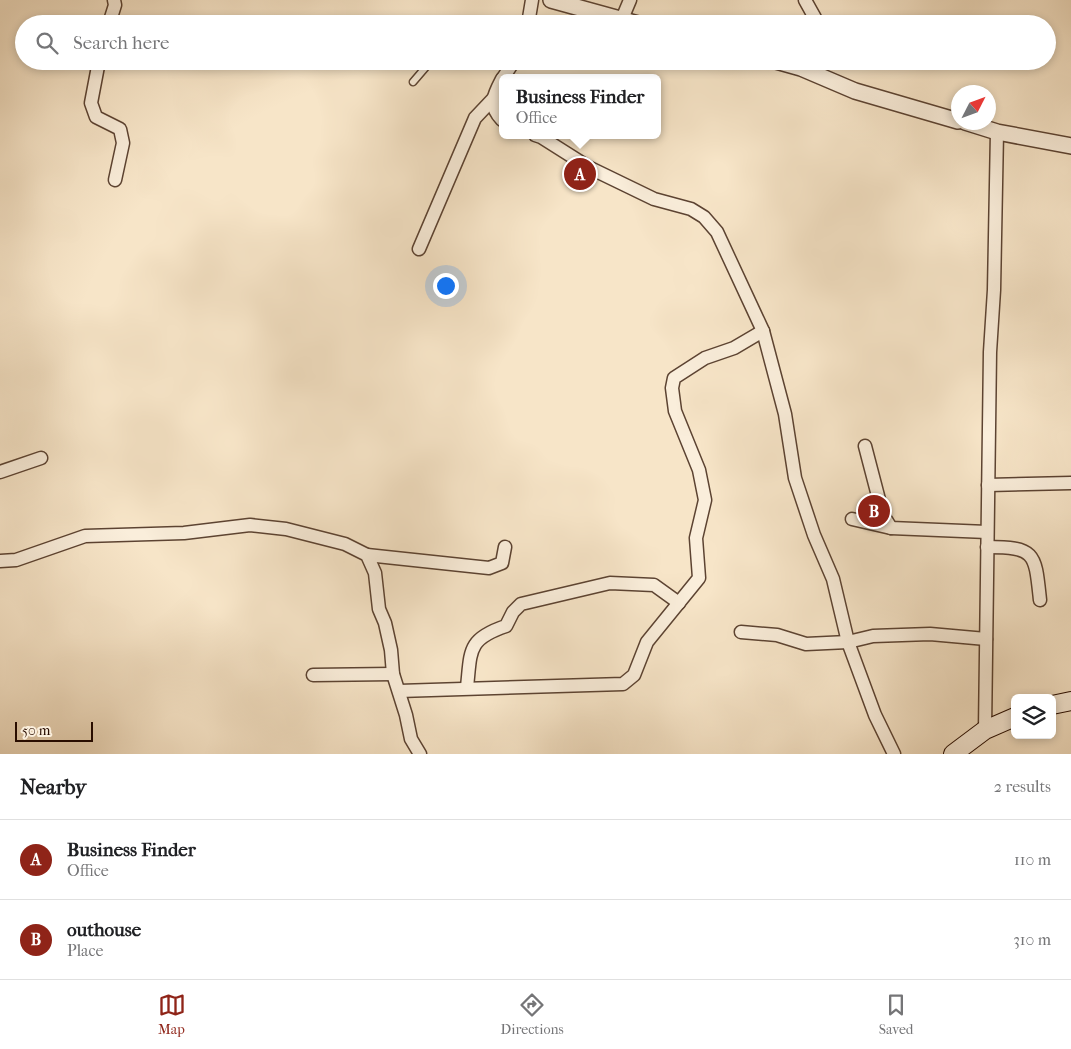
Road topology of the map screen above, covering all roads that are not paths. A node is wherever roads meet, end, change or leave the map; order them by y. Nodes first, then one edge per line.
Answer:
1 (114, 0) edge
2 (532, 0) edge
3 (551, 0) edge
4 (630, 0) edge
5 (805, 0) edge
6 (111, 15) edge
7 (530, 15) edge
8 (607, 15) edge
9 (624, 15) edge
10 (813, 15) edge
11 (97, 70) edge
12 (423, 70) edge
13 (815, 70) edge
14 (413, 82) dead end
15 (499, 86) edge
16 (493, 99) junction
17 (499, 117) edge
18 (951, 119) edge
19 (991, 130) edge
20 (997, 132) junction
21 (545, 139) edge
22 (1071, 146) edge
23 (115, 180) dead end
24 (419, 249) dead end
25 (763, 331) junction
26 (865, 446) dead end
27 (41, 458) dead end
28 (0, 472) edge
29 (1071, 483) edge
30 (988, 485) junction
31 (852, 519) dead end
32 (891, 528) junction
33 (987, 532) junction
34 (505, 547) dead end
35 (987, 547) junction
36 (367, 555) junction
37 (0, 561) edge
38 (1040, 600) dead end
39 (679, 603) junction
40 (741, 632) dead end
41 (986, 639) junction
42 (848, 642) junction
43 (393, 674) junction
44 (314, 675) dead end
45 (467, 688) junction
46 (399, 691) junction
47 (1071, 701) edge
48 (1056, 704) edge
49 (1011, 719) edge
50 (986, 730) junction
51 (420, 754) edge
52 (894, 754) edge
53 (953, 754) edge

1 - 6 street
2 - 7 street
3 - 8 street
4 - 9 street
5 - 10 street
11 - 23 street
12 - 14 lane
13 - 18 street
15 - 16 street
16 - 17 street
16 - 24 street
19 - 20 street
20 - 22 street
20 - 30 street
21 - 25 street
25 - 39 street
25 - 42 street
26 - 32 street
27 - 28 street
29 - 30 street
30 - 33 street
31 - 32 street
32 - 33 street
33 - 35 street
34 - 36 street
35 - 38 street
35 - 41 street
36 - 37 street
36 - 43 street
39 - 45 street
39 - 45 street
40 - 42 street
41 - 42 street
41 - 50 street
42 - 52 street
43 - 44 street
43 - 46 street
45 - 46 street
46 - 51 street
47 - 48 main road
49 - 50 main road
50 - 53 main road

